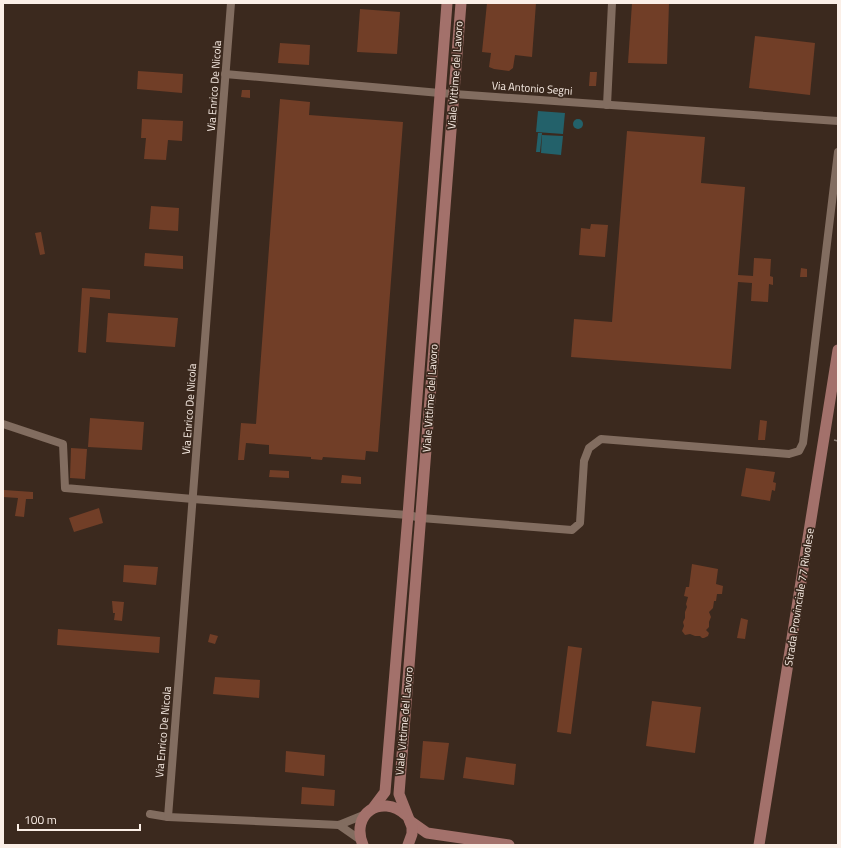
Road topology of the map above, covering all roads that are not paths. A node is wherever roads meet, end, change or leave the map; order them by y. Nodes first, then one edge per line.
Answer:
1 (231, 3) edge
2 (447, 3) edge
3 (461, 3) edge
4 (612, 3) edge
5 (225, 74) junction
6 (440, 93) junction
7 (454, 94) junction
8 (607, 104) junction
9 (838, 121) edge
10 (838, 152) edge
11 (838, 350) edge
12 (3, 424) edge
13 (193, 499) junction
14 (408, 515) junction
15 (421, 518) junction
16 (370, 811) junction
17 (150, 814) dead end
18 (168, 817) junction
19 (408, 818) junction
20 (339, 825) junction
21 (427, 833) junction
22 (362, 843) edge
23 (409, 845) edge
24 (509, 845) edge
25 (759, 845) edge

1 - 5 street, Via Enrico De Nicola
2 - 6 street, Viale Vittime del Lavoro
3 - 7 street, Viale Vittime del Lavoro
4 - 8 street
5 - 6 street, Via Antonio Segni
5 - 13 street, Via Enrico De Nicola
6 - 7 street, Via Antonio Segni
6 - 14 street, Viale Vittime del Lavoro
7 - 8 street, Via Antonio Segni
7 - 15 street, Viale Vittime del Lavoro
8 - 9 street, Via Antonio Segni
10 - 15 street
11 - 25 street, Strada Provinciale 77 Rivolese
12 - 13 street
13 - 14 street
13 - 18 street, Via Enrico De Nicola
14 - 15 street
14 - 16 street, Viale Vittime del Lavoro
15 - 19 street, Viale Vittime del Lavoro
16 - 19 street
16 - 20 street
16 - 22 street
17 - 18 street
18 - 20 street
19 - 21 street
19 - 23 street
20 - 22 street
21 - 23 street
21 - 24 street

